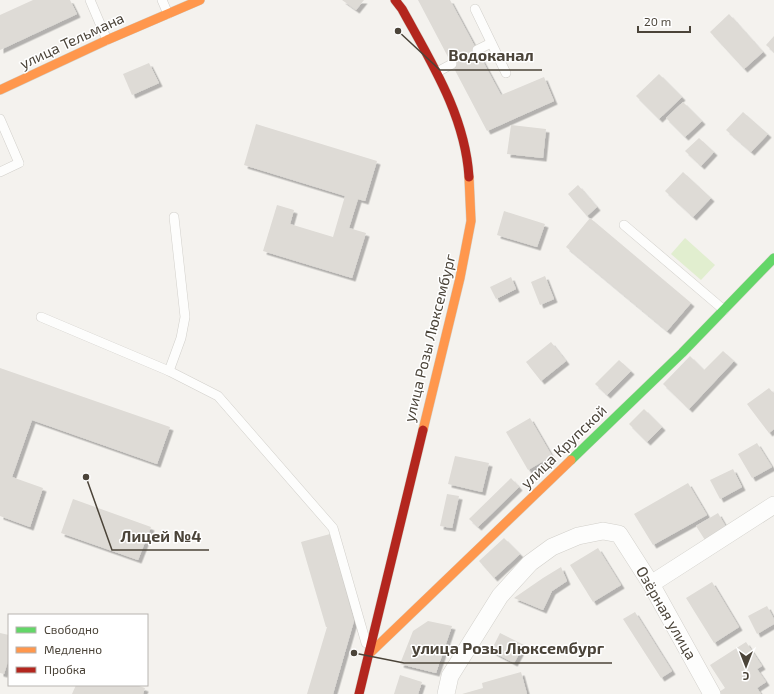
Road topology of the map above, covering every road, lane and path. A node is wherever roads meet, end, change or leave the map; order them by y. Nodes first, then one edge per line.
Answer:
1 (90, 0) edge
2 (162, 0) edge
3 (200, 0) edge
4 (395, 0) edge
5 (475, 9) dead end
6 (168, 14) junction
7 (107, 40) junction
8 (491, 42) junction
9 (477, 50) dead end
10 (452, 64) dead end
11 (437, 72) junction
12 (506, 73) dead end
13 (0, 90) edge
14 (0, 119) edge
15 (0, 172) edge
16 (174, 217) dead end
17 (624, 225) dead end
18 (774, 258) edge
19 (724, 310) junction
20 (41, 318) dead end
21 (169, 371) junction
22 (774, 505) edge
23 (651, 584) junction
24 (369, 654) junction
25 (359, 694) edge
26 (446, 694) edge
27 (712, 694) edge

1 - 7 lane
2 - 6 lane
3 - 6 street, улица Тельмана
4 - 11 street, улица Розы Люксембург
5 - 8 lane
6 - 7 street, улица Тельмана
7 - 13 street, улица Тельмана
8 - 9 lane
8 - 12 lane
10 - 11 lane
11 - 24 street, улица Розы Люксембург
14 - 15 lane
16 - 21 lane
17 - 19 lane
18 - 19 street, улица Крупской
19 - 24 street, улица Крупской
20 - 21 lane
21 - 24 lane
22 - 23 street
23 - 26 street, Озёрная улица
23 - 27 street, Озёрная улица
24 - 25 street, улица Розы Люксембург

